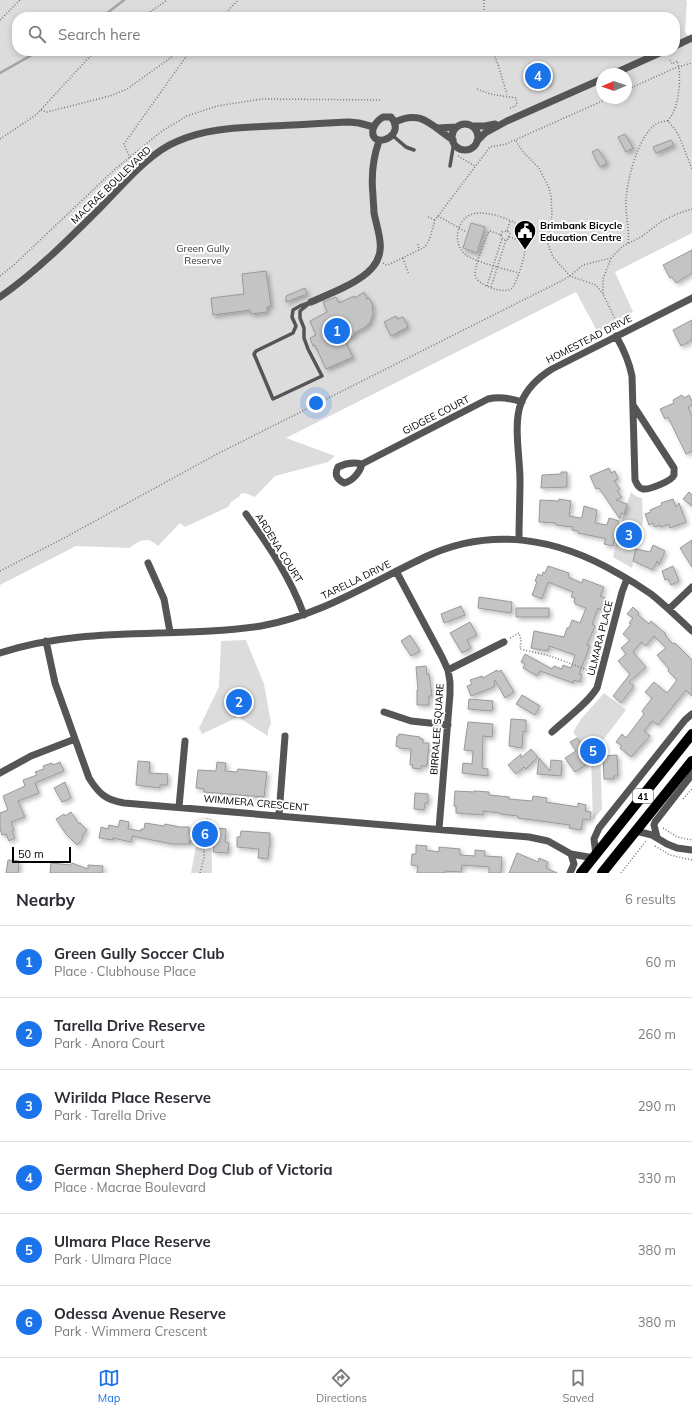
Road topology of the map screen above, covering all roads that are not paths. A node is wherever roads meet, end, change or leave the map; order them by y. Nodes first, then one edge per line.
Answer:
1 (692, 38) edge
2 (680, 44) edge
3 (653, 56) edge
4 (626, 68) edge
5 (596, 82) edge
6 (507, 121) junction
7 (395, 122) junction
8 (472, 126) junction
9 (374, 127) junction
10 (456, 127) junction
11 (438, 128) junction
12 (392, 135) junction
13 (379, 141) junction
14 (453, 141) junction
15 (477, 141) junction
16 (414, 150) dead end
17 (450, 166) dead end
18 (0, 297) edge
19 (692, 298) edge
20 (311, 302) junction
21 (619, 334) junction
22 (522, 402) junction
23 (634, 405) junction
24 (362, 464) dead end
25 (246, 514) dead end
26 (519, 539) junction
27 (148, 563) dead end
28 (396, 571) junction
29 (627, 579) junction
30 (692, 587) edge
31 (669, 609) junction
32 (304, 615) junction
33 (692, 631) edge
34 (170, 632) junction
35 (46, 641) junction
36 (504, 642) road end
37 (0, 653) edge
38 (448, 670) junction
39 (384, 712) dead end
40 (692, 714) edge
41 (448, 725) junction
42 (552, 732) dead end
43 (285, 736) dead end
44 (75, 739) junction
45 (690, 740) edge
46 (185, 741) dead end
47 (692, 761) edge
48 (692, 767) edge
49 (0, 773) edge
50 (179, 807) junction
51 (279, 815) junction
52 (439, 829) junction
53 (636, 831) junction
54 (657, 837) junction
55 (692, 850) edge
56 (571, 854) junction
57 (595, 857) junction
58 (570, 873) edge
59 (581, 873) edge
60 (602, 873) edge

1 - 2 street
3 - 4 street
5 - 6 street
6 - 8 street
6 - 15 street
7 - 9 street
7 - 11 street
7 - 12 street
8 - 10 street
8 - 15 street
9 - 13 street
9 - 18 street, MACRAE BOULEVARD
10 - 11 street
10 - 14 street
11 - 14 street
12 - 13 street
12 - 16 lane
13 - 20 street
14 - 15 street
14 - 17 lane
19 - 21 street, HOMESTEAD DRIVE
20 - 20 lane
21 - 22 street, HOMESTEAD DRIVE
21 - 23 street
22 - 24 street, GIDGEE COURT
22 - 26 street, HOMESTEAD DRIVE
23 - 23 street
25 - 32 street, ARDENA COURT
26 - 28 street, TARELLA DRIVE
26 - 29 street, TARELLA DRIVE
27 - 34 street
28 - 32 street, TARELLA DRIVE
28 - 38 street, BIRRALEE SQUARE
29 - 31 street, TARELLA DRIVE
29 - 42 street, ULMARA PLACE
30 - 31 street
31 - 33 street, TARELLA DRIVE
32 - 34 street, TARELLA DRIVE
34 - 35 street, TARELLA DRIVE
35 - 37 street, TARELLA DRIVE
35 - 44 street, WIMMERA CRESCENT
36 - 38 street
38 - 41 street, BIRRALEE SQUARE
39 - 41 street
40 - 57 street
41 - 52 street, BIRRALEE SQUARE
43 - 51 street
44 - 49 street
44 - 50 street, WIMMERA CRESCENT
45 - 57 main road, 41
46 - 50 street
47 - 53 main road, 41
48 - 54 street
50 - 51 street, WIMMERA CRESCENT
51 - 52 street, WIMMERA CRESCENT
52 - 56 street, WIMMERA CRESCENT
53 - 54 street
53 - 60 main road, 41
54 - 55 street
56 - 57 street
56 - 58 street
57 - 59 main road, 41

